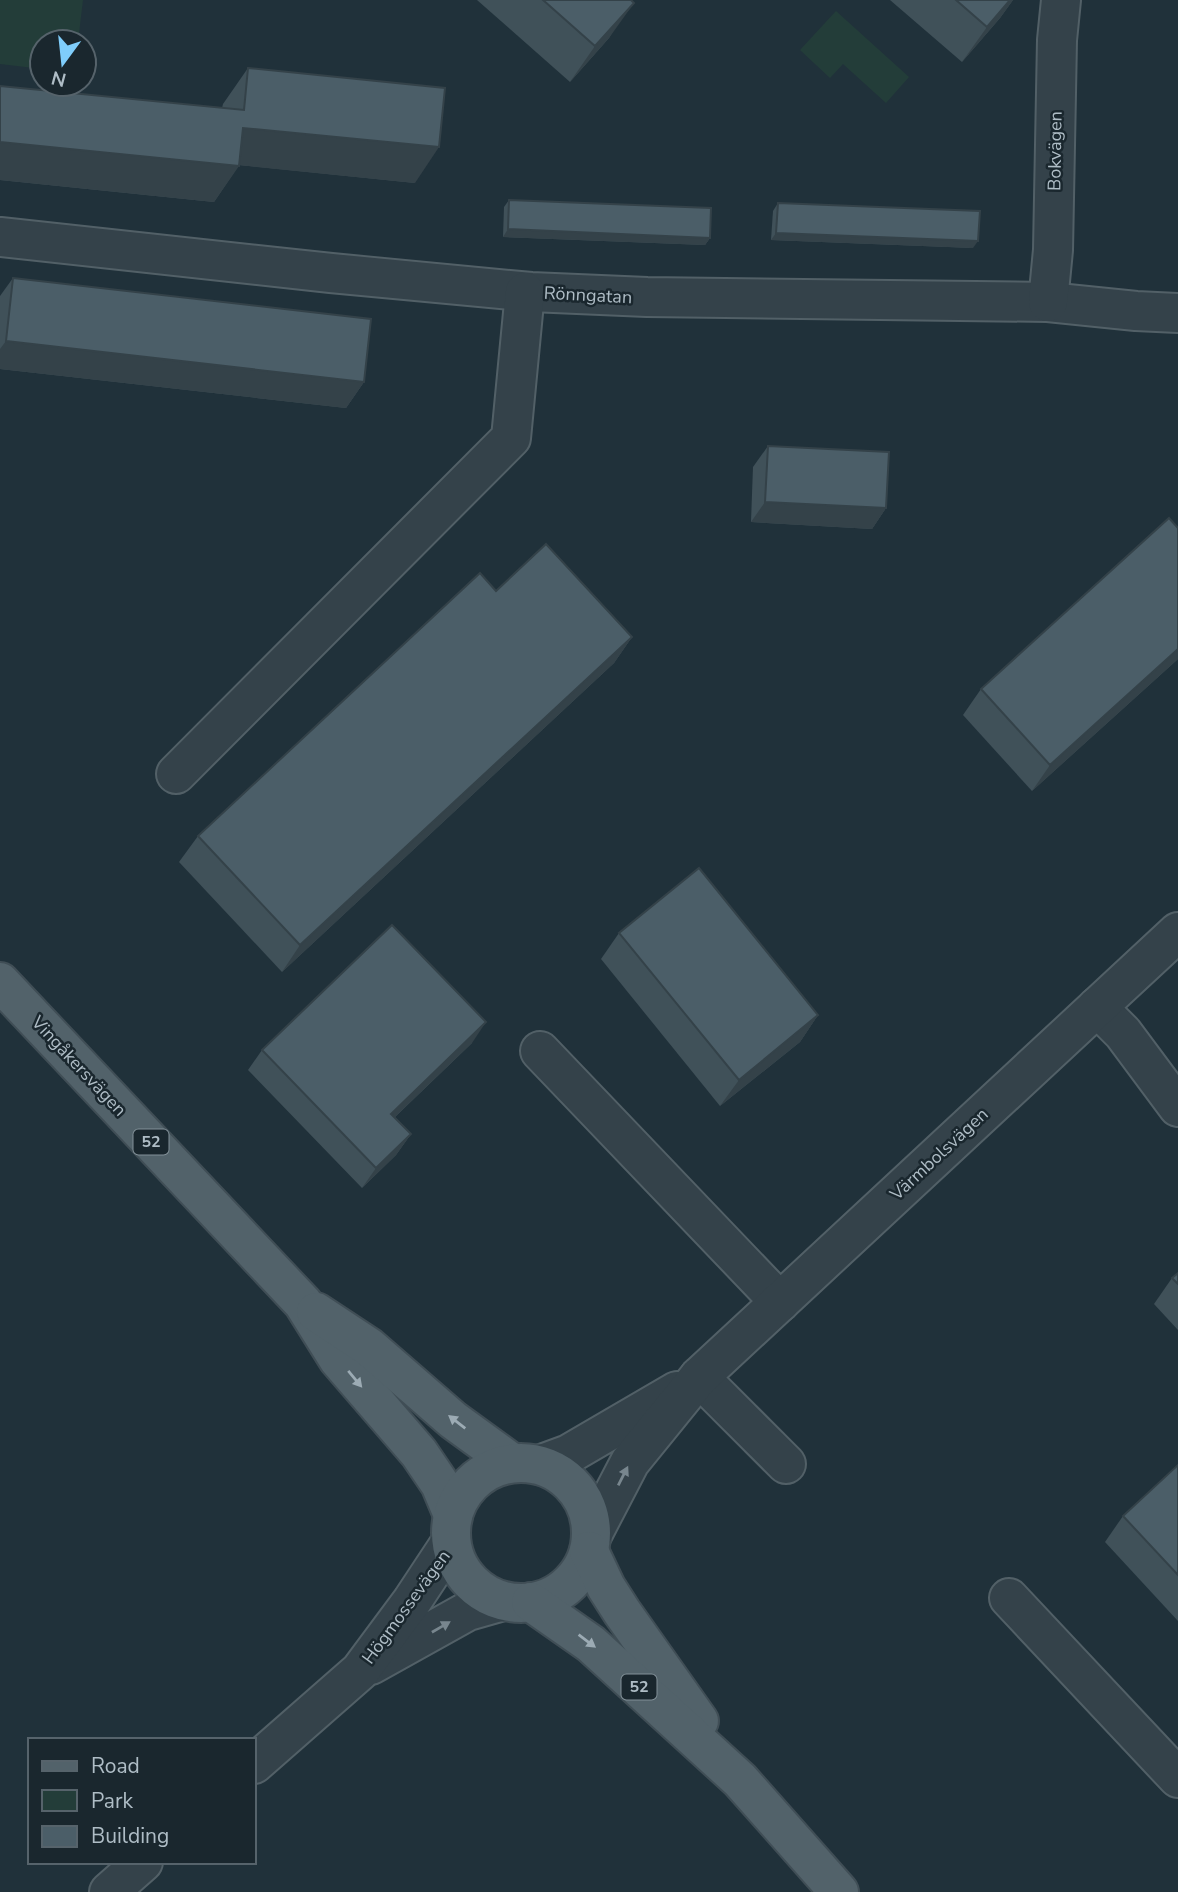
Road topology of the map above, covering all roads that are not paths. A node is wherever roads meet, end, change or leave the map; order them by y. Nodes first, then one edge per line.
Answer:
1 (1061, 0) edge
2 (0, 237) edge
3 (525, 292) junction
4 (1048, 302) junction
5 (1178, 313) edge
6 (176, 774) dead end
7 (1178, 932) edge
8 (0, 982) edge
9 (1097, 1007) junction
10 (540, 1051) dead end
11 (1178, 1107) edge
12 (780, 1302) junction
13 (303, 1303) junction
14 (699, 1377) junction
15 (525, 1464) junction
16 (786, 1464) dead end
17 (452, 1529) junction
18 (590, 1544) junction
19 (1009, 1598) dead end
20 (517, 1602) junction
21 (360, 1671) junction
22 (256, 1762) edge
23 (1178, 1779) edge
24 (740, 1780) junction
25 (141, 1864) edge
26 (109, 1892) edge
27 (839, 1892) edge

1 - 4 street, Bokvägen
2 - 3 street, Rönngatan
3 - 4 street, Rönngatan
3 - 6 street
4 - 5 street, Rönngatan
7 - 9 street, Värmbolsvägen
8 - 13 main road, Vingåkersvägen / 52
9 - 11 street
9 - 12 street, Värmbolsvägen
10 - 12 street
12 - 14 street, Värmbolsvägen
15 -> 13 main road, Vingåkersvägen / 52
13 -> 17 main road, Vingåkersvägen / 52
14 - 15 street, Värmbolsvägen
14 - 16 street
18 -> 14 street, Värmbolsvägen
15 - 17 main road
15 - 18 main road, Vingåkersvägen / 52
17 - 20 main road, Vingåkersvägen / 52
17 - 21 street, Högmossevägen
18 - 20 main road
18 - 24 main road, Vingåkersvägen / 52
19 - 23 street
21 -> 20 street, Högmossevägen
20 -> 24 main road, Vingåkersvägen / 52
21 - 22 street, Högmossevägen
24 - 27 main road, Vingåkersvägen / 52
25 - 26 street

